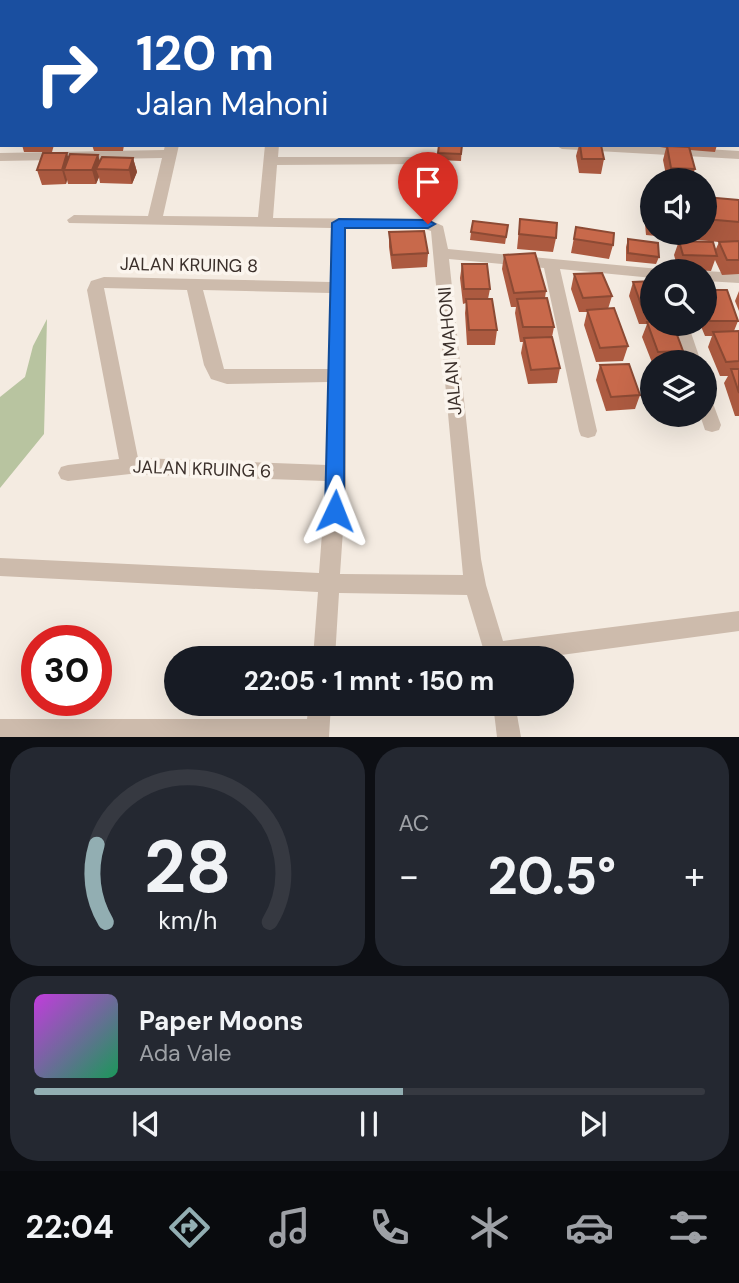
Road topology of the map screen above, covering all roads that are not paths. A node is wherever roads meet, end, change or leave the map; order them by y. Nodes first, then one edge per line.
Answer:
1 (272, 147) edge
2 (597, 147) edge
3 (84, 149) edge
4 (170, 150) edge
5 (739, 155) edge
6 (0, 156) edge
7 (271, 161) junction
8 (417, 161) dead end
9 (74, 220) dead end
10 (155, 220) junction
11 (265, 221) junction
12 (339, 223) junction
13 (441, 253) junction
14 (551, 264) junction
15 (640, 273) edge
16 (717, 277) edge
17 (739, 278) edge
18 (194, 285) junction
19 (339, 288) junction
20 (338, 375) junction
21 (588, 431) dead end
22 (130, 466) junction
23 (68, 473) dead end
24 (336, 473) junction
25 (0, 567) edge
26 (331, 583) junction
27 (475, 585) junction
28 (739, 621) edge
29 (325, 646) edge
30 (493, 646) edge
31 (565, 646) edge
32 (319, 716) edge
33 (506, 716) edge
34 (0, 731) edge
35 (317, 734) edge
36 (509, 737) edge

1 - 7 street
2 - 5 street
3 - 4 street
3 - 6 street
4 - 10 street
7 - 8 street
7 - 11 street
9 - 10 street, JALAN MAHONI
10 - 11 street, JALAN MAHONI
11 - 12 street, JALAN MAHONI
12 - 13 street, JALAN MAHONI
12 - 19 street
13 - 14 street
13 - 27 street, JALAN MAHONI
14 - 15 street
14 - 21 street
16 - 17 street
18 - 19 street, JALAN KRUING 8
18 - 20 street
18 - 22 street, JALAN KRUING 8
19 - 20 street
20 - 24 street
22 - 23 street, JALAN KRUING 6
22 - 24 street, JALAN KRUING 6
24 - 26 street
25 - 26 street
26 - 27 street
26 - 29 street
27 - 30 street, JALAN MAHONI
28 - 31 street
32 - 35 street
33 - 36 street
34 - 35 street

